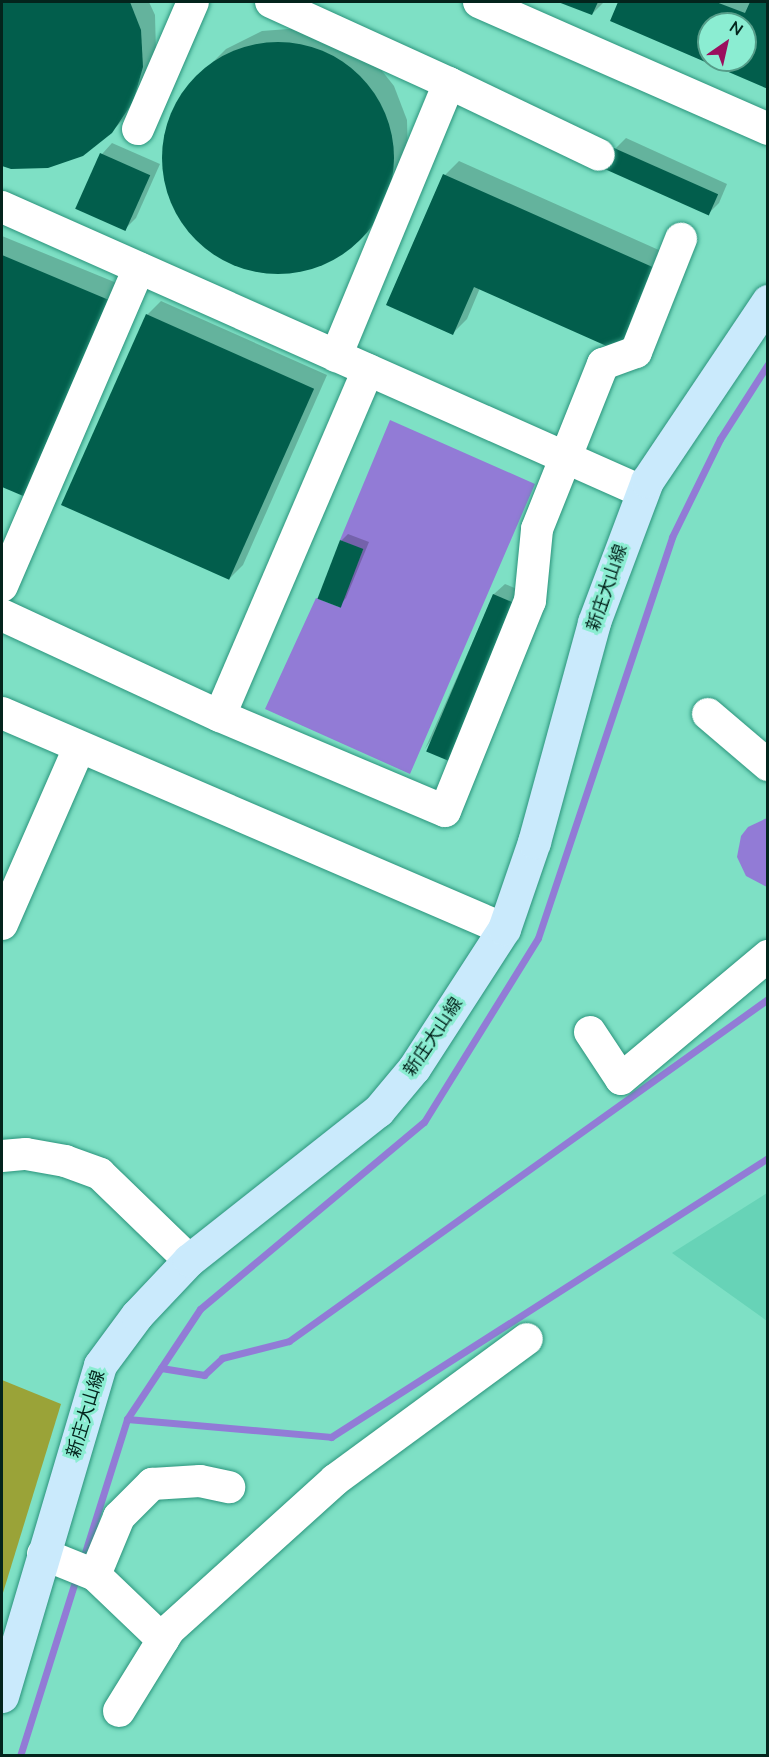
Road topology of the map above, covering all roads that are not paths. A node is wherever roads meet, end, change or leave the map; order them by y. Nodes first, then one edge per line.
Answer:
1 (193, 2) edge
2 (271, 2) edge
3 (479, 2) edge
4 (449, 83) junction
5 (138, 129) dead end
6 (768, 129) edge
7 (599, 155) dead end
8 (2, 207) edge
9 (681, 239) dead end
10 (139, 268) junction
11 (768, 301) edge
12 (336, 356) junction
13 (368, 370) junction
14 (566, 458) junction
15 (643, 492) junction
16 (2, 586) edge
17 (2, 615) edge
18 (2, 713) edge
19 (708, 714) dead end
20 (220, 716) junction
21 (78, 748) junction
22 (768, 765) edge
23 (2, 924) edge
24 (504, 929) junction
25 (768, 956) edge
26 (590, 1032) dead end
27 (2, 1156) edge
28 (189, 1260) junction
29 (526, 1339) dead end
30 (229, 1487) dead end
31 (43, 1554) junction
32 (95, 1575) junction
33 (163, 1640) junction
34 (2, 1696) edge
35 (119, 1711) dead end

1 - 5 street
2 - 4 street
3 - 6 street
4 - 7 street
4 - 12 street
8 - 10 street
9 - 14 street
10 - 12 street
10 - 16 street
11 - 15 main road, 新庄大山線
12 - 13 street
13 - 14 street
13 - 20 street
14 - 15 street
14 - 20 street
15 - 24 main road, 新庄大山線
17 - 20 street
18 - 21 street
19 - 22 street
21 - 23 street
21 - 24 street
24 - 28 main road, 新庄大山線
25 - 26 street
27 - 28 street
28 - 31 main road, 新庄大山線
29 - 33 street
30 - 32 street
31 - 32 street
31 - 34 main road, 新庄大山線
32 - 33 street
33 - 35 street

